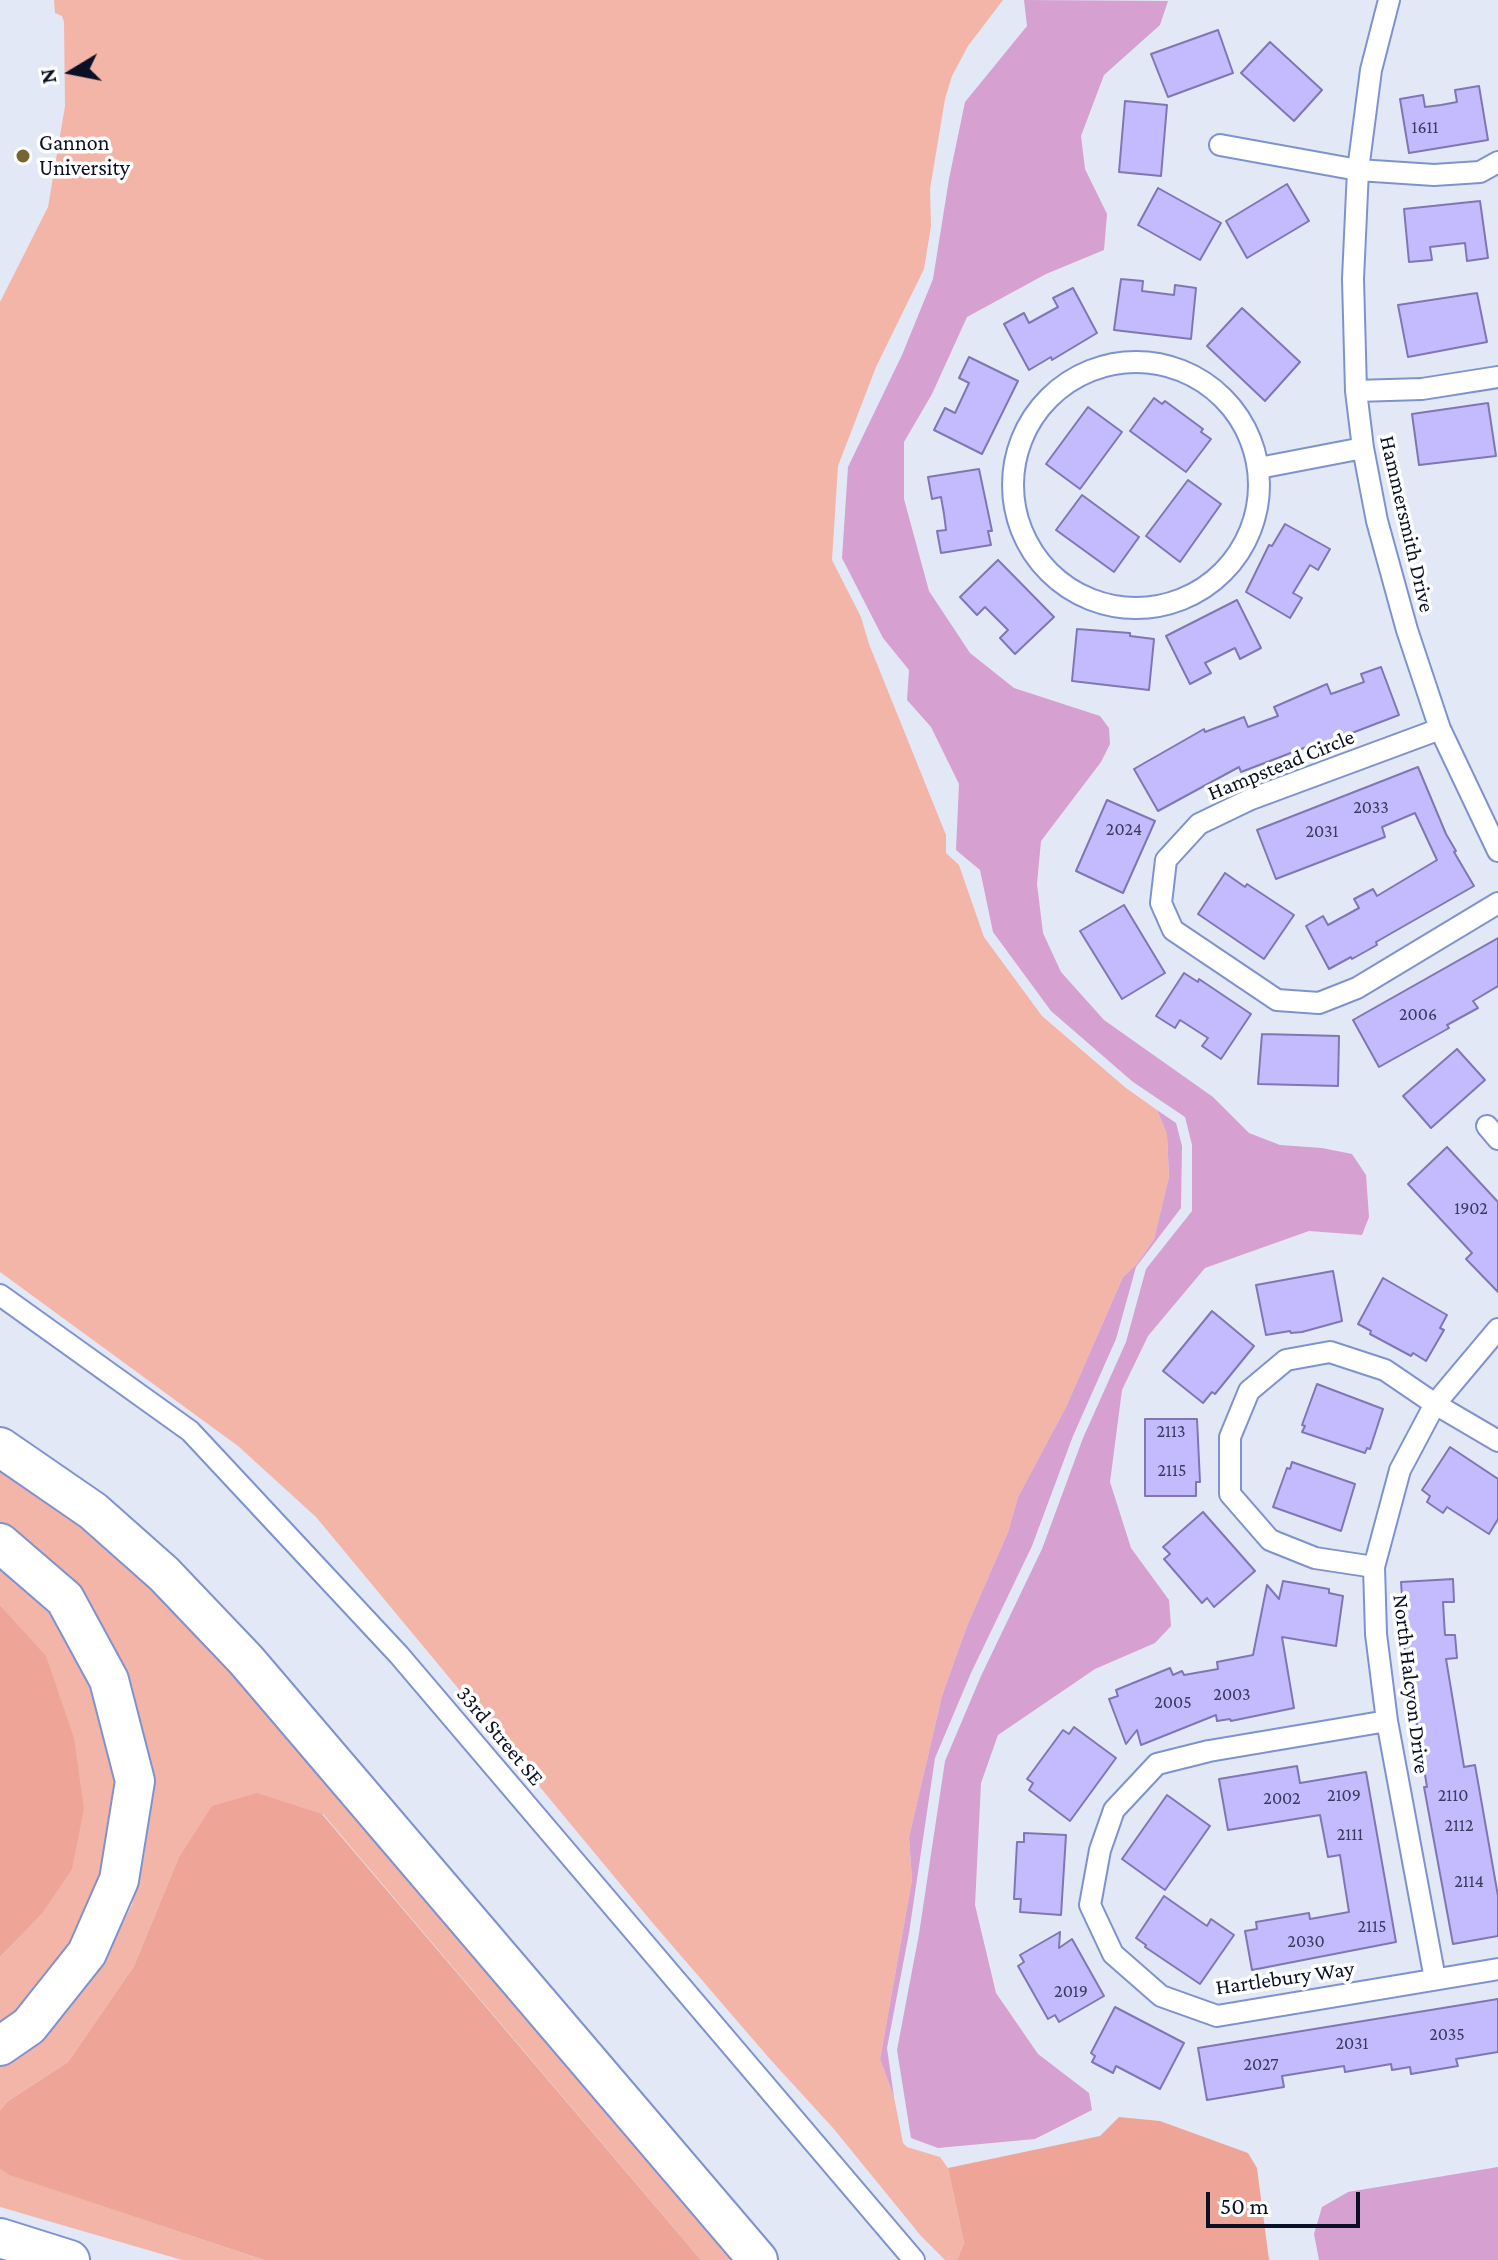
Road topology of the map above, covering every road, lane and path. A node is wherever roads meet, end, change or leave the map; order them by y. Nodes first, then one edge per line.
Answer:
1 (1389, 0) edge
2 (1220, 145) dead end
3 (1498, 162) edge
4 (1358, 170) junction
5 (1498, 377) edge
6 (1356, 391) junction
7 (1363, 448) junction
8 (1259, 468) junction
9 (1440, 729) junction
10 (1495, 839) edge
11 (1498, 903) edge
12 (0, 1295) edge
13 (1498, 1329) edge
14 (1435, 1404) junction
15 (1498, 1441) edge
16 (0, 1447) edge
17 (0, 1543) edge
18 (1374, 1567) junction
19 (1387, 1721) junction
20 (1498, 1969) edge
21 (1435, 1979) junction
22 (0, 2046) edge
23 (0, 2238) edge
24 (70, 2260) edge
25 (758, 2260) edge
26 (914, 2260) edge

1 - 4 street, Hammersmith Drive
2 - 4 street
3 - 4 street
4 - 6 street, Hammersmith Drive
5 - 6 street
6 - 7 street, Hammersmith Drive
7 - 8 street
7 - 9 street, Hammersmith Drive
8 - 8 street
9 - 10 street, Hammersmith Drive
9 - 11 street, Hampstead Circle
12 - 26 street, 33rd Street SE
13 - 14 street, North Halcyon Drive
14 - 15 street
14 - 18 street, North Halcyon Drive
14 - 18 street
16 - 25 highway
17 - 22 highway
18 - 19 street, North Halcyon Drive
19 - 21 street, North Halcyon Drive
19 - 21 street, Hartlebury Way
20 - 21 street, Hartlebury Way
23 - 24 highway

